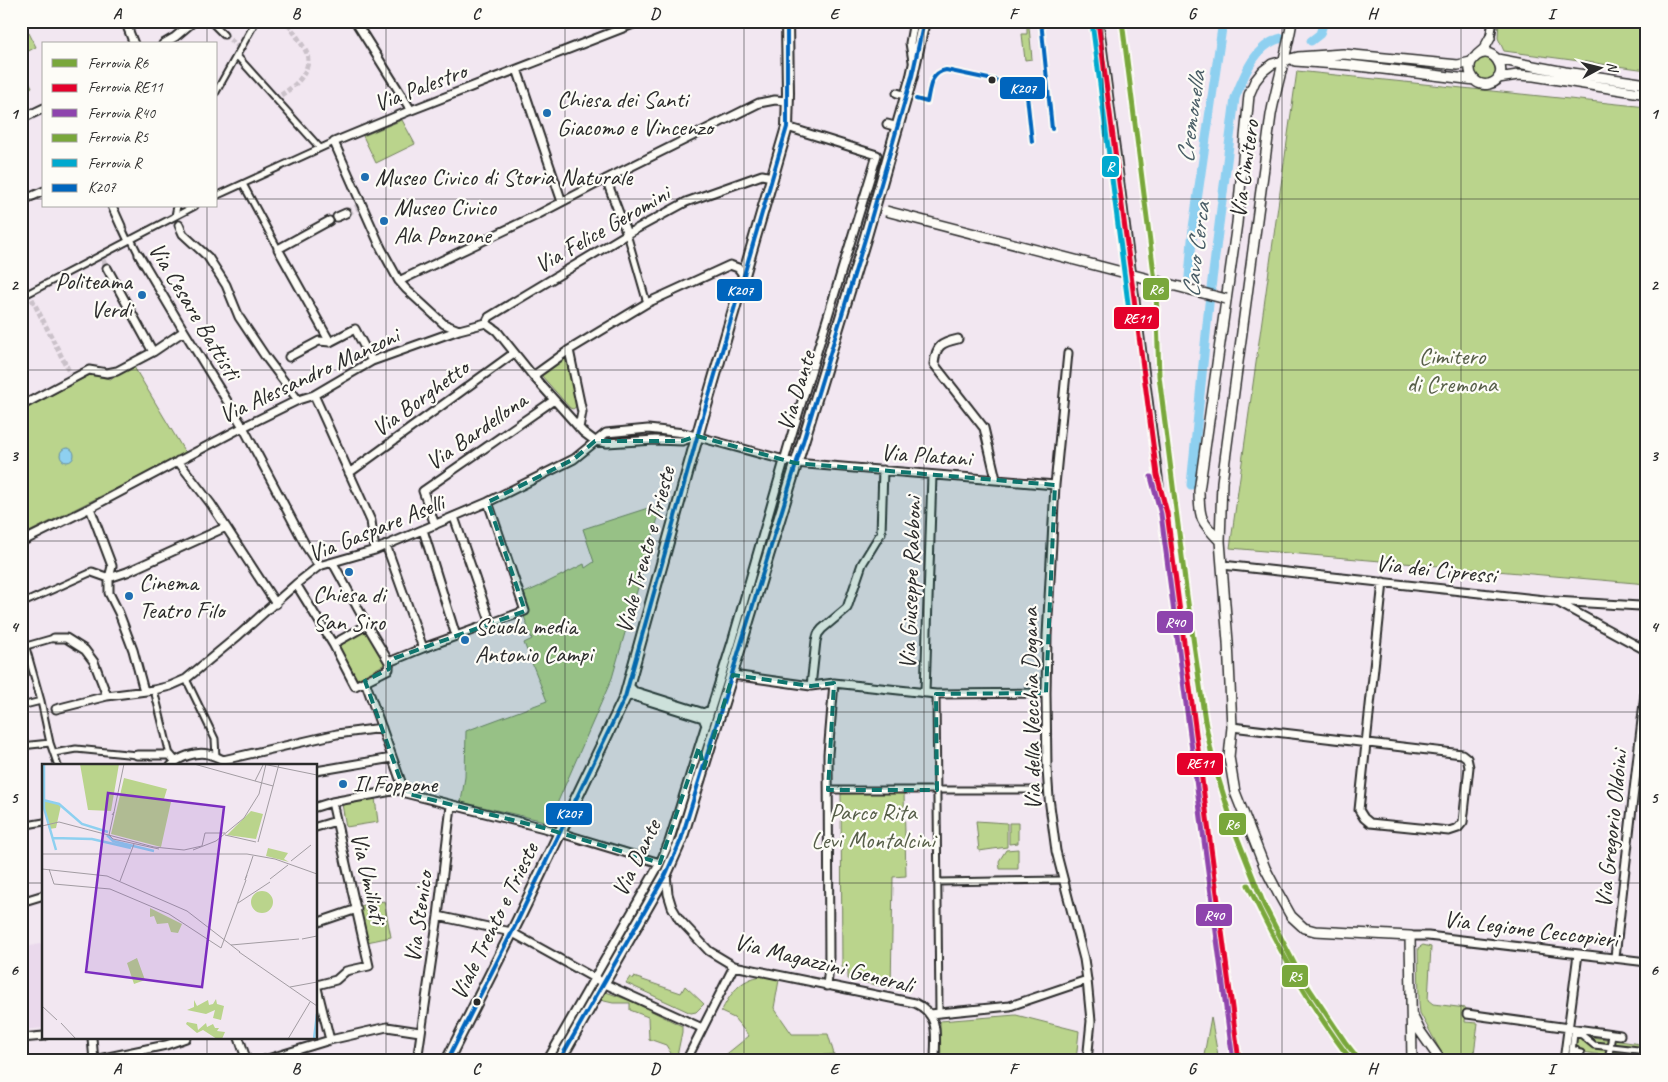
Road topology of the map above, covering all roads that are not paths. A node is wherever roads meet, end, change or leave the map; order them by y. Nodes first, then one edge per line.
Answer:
1 (125, 21) edge
2 (194, 21) edge
3 (210, 21) edge
4 (256, 21) edge
5 (355, 21) edge
6 (641, 21) edge
7 (787, 21) edge
8 (914, 21) edge
9 (924, 21) edge
10 (1292, 21) edge
11 (1493, 21) edge
12 (224, 35) tunnel mouth
13 (1490, 38) junction
14 (133, 42) edge
15 (166, 42) edge
16 (237, 56) junction
17 (1495, 57) junction
18 (1474, 58) junction
19 (1284, 60) junction
20 (914, 68) junction
21 (517, 69) junction
22 (1498, 78) junction
23 (1475, 80) junction
24 (1647, 84) edge
25 (218, 89) edge
26 (1647, 94) edge
27 (788, 100) junction
28 (42, 109) edge
29 (409, 111) junction
30 (21, 119) edge
31 (887, 124) dead end
32 (787, 127) junction
33 (898, 127) junction
34 (334, 142) junction
35 (320, 148) junction
36 (877, 155) junction
37 (885, 168) junction
38 (772, 177) junction
39 (606, 179) junction
40 (243, 184) junction
41 (42, 193) edge
42 (218, 195) edge
43 (21, 201) edge
44 (562, 202) junction
45 (862, 205) junction
46 (113, 208) edge
47 (177, 208) edge
48 (191, 208) edge
49 (873, 208) junction
50 (346, 213) tunnel mouth
51 (337, 217) dead end
52 (176, 220) junction
53 (329, 221) dead end
54 (121, 226) joint
55 (627, 234) junction
56 (129, 240) junction
57 (278, 248) junction
58 (139, 255) joint
59 (107, 268) tunnel mouth
60 (744, 276) junction
61 (399, 281) junction
62 (29, 293) junction
63 (21, 296) edge
64 (32, 299) tunnel mouth
65 (1226, 299) junction
66 (647, 303) junction
67 (486, 324) junction
68 (459, 330) junction
69 (184, 331) junction
70 (958, 339) dead end
71 (330, 342) junction
72 (569, 350) junction
73 (153, 352) junction
74 (514, 353) junction
75 (1068, 353) dead end
76 (290, 357) dead end
77 (372, 361) junction
78 (533, 376) junction
79 (314, 395) junction
80 (298, 400) junction
81 (554, 400) junction
82 (21, 406) edge
83 (243, 426) junction
84 (579, 428) junction
85 (697, 436) junction
86 (595, 441) junction
87 (785, 460) junction
88 (178, 461) junction
89 (795, 463) junction
90 (883, 470) junction
91 (349, 473) junction
92 (932, 475) junction
93 (996, 478) junction
94 (1055, 485) junction
95 (488, 502) junction
96 (90, 508) junction
97 (454, 517) junction
98 (435, 525) junction
99 (226, 527) junction
100 (423, 530) junction
101 (1220, 540) junction
102 (21, 542) edge
103 (386, 545) junction
104 (375, 550) junction
105 (333, 562) junction
106 (1222, 564) junction
107 (319, 566) junction
108 (753, 571) junction
109 (92, 572) joint
110 (108, 578) junction
111 (1384, 582) junction
112 (296, 584) junction
113 (759, 587) junction
114 (1554, 601) junction
115 (21, 604) edge
116 (276, 604) junction
117 (1647, 605) edge
118 (491, 624) junction
119 (368, 625) junction
120 (21, 630) edge
121 (746, 630) junction
122 (456, 636) junction
123 (54, 638) joint
124 (732, 642) junction
125 (333, 644) junction
126 (26, 646) junction
127 (423, 648) junction
128 (1647, 651) edge
129 (389, 662) junction
130 (733, 675) junction
131 (1647, 676) edge
132 (186, 679) junction
133 (365, 681) junction
134 (834, 683) junction
135 (629, 686) junction
136 (811, 686) junction
137 (154, 690) junction
138 (144, 692) junction
139 (925, 693) junction
140 (1046, 693) junction
141 (936, 694) junction
142 (107, 696) junction
143 (624, 697) junction
144 (41, 701) junction
145 (21, 706) edge
146 (56, 709) joint
147 (710, 710) junction
148 (44, 711) junction
149 (706, 724) junction
150 (382, 728) junction
151 (1232, 728) junction
152 (50, 743) junction
153 (1366, 743) junction
154 (21, 746) edge
155 (699, 747) junction
156 (54, 753) junction
157 (137, 755) joint
158 (392, 758) junction
159 (172, 761) edge
160 (222, 761) edge
161 (57, 764) edge
162 (704, 768) junction
163 (318, 771) edge
164 (403, 789) junction
165 (828, 790) junction
166 (937, 790) junction
167 (1041, 790) dead end
168 (332, 802) junction
169 (318, 806) edge
170 (451, 806) junction
171 (336, 820) junction
172 (42, 822) edge
173 (21, 826) edge
174 (318, 826) edge
175 (560, 834) junction
176 (660, 864) junction
177 (666, 874) junction
178 (1063, 880) junction
179 (938, 882) junction
180 (42, 896) edge
181 (21, 902) edge
182 (357, 909) junction
183 (438, 916) junction
184 (318, 922) edge
185 (511, 932) junction
186 (1410, 936) junction
187 (1578, 954) junction
188 (1615, 958) junction
189 (1647, 962) edge
190 (734, 966) junction
191 (1087, 980) junction
192 (598, 981) junction
193 (318, 985) edge
194 (827, 986) junction
195 (318, 989) edge
196 (939, 1012) junction
197 (930, 1014) junction
198 (1412, 1014) junction
199 (1467, 1014) dead end
200 (1568, 1027) junction
201 (566, 1028) junction
202 (702, 1028) junction
203 (420, 1032) junction
204 (1616, 1034) joint
205 (42, 1036) edge
206 (21, 1038) edge
207 (92, 1040) edge
208 (180, 1040) edge
209 (240, 1040) edge
210 (330, 1040) junction
211 (567, 1047) junction
212 (1610, 1047) junction
213 (1572, 1050) junction
214 (1647, 1052) edge
215 (1581, 1053) dead end
216 (1609, 1055) dead end
217 (94, 1060) edge
218 (247, 1061) edge
219 (261, 1061) edge
220 (417, 1061) edge
221 (447, 1061) edge
222 (547, 1061) edge
223 (560, 1061) edge
224 (686, 1061) edge
225 (935, 1061) edge
226 (1087, 1061) edge
227 (1412, 1061) edge
228 (1416, 1061) edge
229 (1441, 1061) edge
230 (1564, 1061) edge
231 (1571, 1061) edge
232 (1633, 1061) edge

1 - 14 street
2 - 15 street
3 - 12 street
4 - 16 street
5 - 29 street
6 - 21 street, Via Palestro
7 - 27 main road, Viale Trento e Trieste
8 - 20 street, Via Dante
9 - 20 main road, Via Dante
10 - 19 street
11 - 13 street
13 - 17 street
13 - 18 street
16 - 25 street
16 - 35 street
17 - 18 street
17 - 22 street
17 - 24 street
18 - 19 street
18 - 23 street
19 - 23 street
19 - 65 street, Via Cimitero
19 - 101 street, Via Cimitero
20 - 33 main road, Via Dante
21 - 29 street, Via Palestro
21 - 44 street
22 - 23 street
22 - 26 street
27 - 32 main road, Viale Trento e Trieste
27 - 39 street
28 - 30 street
29 - 34 street, Via Palestro
31 - 33 street
32 - 36 street
32 - 38 main road, Viale Trento e Trieste
33 - 37 main road, Via Dante
34 - 35 street, Via Palestro
34 - 61 street
35 - 40 street, Via Palestro
36 - 37 street
36 - 45 street, Via Dante
37 - 49 main road, Via Dante
38 - 55 street, Via Felice Geromini
38 - 60 main road, Viale Trento e Trieste
39 - 44 street
39 - 55 street
40 - 42 street, Via Palestro
40 - 57 street
41 - 43 street
44 - 61 street
45 - 49 street
45 - 87 street, Via Dante
46 - 54 street
47 - 52 street
48 - 52 street
49 - 65 street, bridge
49 - 89 main road, Via Dante
50 - 51 street
52 - 56 street
52 - 80 street
53 - 57 street
54 - 56 street, Via Cesare Battisti
55 - 66 street
55 - 67 street, Via Felice Geromini
56 - 58 street, Via Cesare Battisti
56 - 62 street
57 - 71 street
58 - 69 street, Via Cesare Battisti
59 - 73 street
60 - 66 street
60 - 85 main road, Viale Trento e Trieste
61 - 68 street
62 - 63 street
62 - 64 street
65 - 101 street, Via Cimitero
66 - 72 street
67 - 68 street
67 - 74 street
68 - 77 street, Via Alessandro Manzoni
69 - 73 street
69 - 83 street, Via Cesare Battisti
70 - 93 street
71 - 76 street
71 - 77 street
72 - 78 street
72 - 84 street
73 - 82 street
74 - 78 street
74 - 91 street, Via Borghetto
75 - 94 street, Via della Vecchia Dogana
77 - 79 street, Via Alessandro Manzoni
78 - 81 street
79 - 80 street, Via Alessandro Manzoni
79 - 91 street
80 - 83 street, Via Alessandro Manzoni
81 - 84 street
81 - 98 street, Via Bardellona
83 - 88 street, Via Alessandro Manzoni
83 - 107 street, Via Cesare Battisti
84 - 86 street
85 - 86 street
85 - 86 street, Via Gaspare Aselli
85 - 87 street, Via Gaspare Aselli
85 - 135 main road, Viale Trento e Trieste
86 - 95 street, Via Gaspare Aselli
87 - 89 street, Via Platani
87 - 108 street, Via Dante
88 - 96 street, Via Alessandro Manzoni
88 - 99 street
89 - 90 street, Via Platani
89 - 113 main road, Via Dante
90 - 92 street, Via Platani
90 - 136 street
91 - 104 street
92 - 93 street, Via Platani
92 - 139 street, Via Giuseppe Rabboni
93 - 94 street, Via Platani
94 - 140 street, Via della Vecchia Dogana
95 - 97 street, Via Gaspare Aselli
95 - 118 street
96 - 102 street, Via Alessandro Manzoni
96 - 110 street
97 - 98 street, Via Gaspare Aselli
97 - 118 street
98 - 100 street, Via Gaspare Aselli
99 - 110 street
99 - 116 street
100 - 103 street, Via Gaspare Aselli
100 - 122 street
101 - 106 street, Via Cimitero
103 - 104 street, Via Gaspare Aselli
103 - 127 street
104 - 105 street, Via Gaspare Aselli
105 - 107 street, Via Gaspare Aselli
105 - 119 street
106 - 111 street, Via dei Cipressi
106 - 151 street, Via Cimitero
107 - 112 street, Via Gaspare Aselli
108 - 113 street
108 - 124 street, Via Dante
109 - 110 street
109 - 115 street
110 - 138 street
111 - 114 street, Via dei Cipressi
111 - 153 street
112 - 116 street, Via Gaspare Aselli
112 - 125 street
113 - 121 main road, Via Dante
114 - 117 street, Via dei Cipressi
114 - 128 street
116 - 132 street, Via Gaspare Aselli
118 - 122 street
119 - 125 street
119 - 129 street
120 - 126 street
121 - 124 street
121 - 130 main road, Via Dante
122 - 127 street
123 - 126 street
123 - 142 street
124 - 147 street, Via Dante
125 - 133 street
126 - 144 street
127 - 129 street
129 - 133 street
130 - 136 street
130 - 162 main road, Via Dante
131 - 188 street, Via Gregorio Oldoini
132 - 137 street, Via Gaspare Aselli
132 - 160 street
133 - 150 street
134 - 136 street
134 - 139 street
134 - 165 street
135 - 143 main road, Viale Trento e Trieste
135 - 147 street
137 - 138 street, Via Gaspare Aselli
137 - 159 street
138 - 142 street, Via Gaspare Aselli
139 - 141 street
140 - 141 street
140 - 178 street, Via della Vecchia Dogana
141 - 166 street
142 - 146 street, Via Gaspare Aselli
143 - 149 street
143 - 175 main road, Viale Trento e Trieste
144 - 145 street
144 - 148 street
146 - 148 street, Via Gaspare Aselli
147 - 149 street, Via Dante
148 - 152 street
149 - 155 street, Via Dante
150 - 158 street
150 - 160 street
151 - 153 street
151 - 186 street, Via Cimitero
152 - 154 street
152 - 156 street
153 - 153 street
155 - 162 street
155 - 176 street, Via Dante
156 - 157 street
156 - 161 street
157 - 159 street
158 - 163 street
158 - 164 street
159 - 160 street
162 - 177 main road, Via Dante
164 - 168 street
164 - 170 street
165 - 166 street
165 - 194 street
166 - 167 street
166 - 179 street
168 - 169 street
168 - 171 street, Via Umiliati
170 - 175 street
170 - 183 street, Via Stenico
171 - 174 street
171 - 182 street, Via Umiliati
172 - 173 street
175 - 176 street
175 - 185 main road, Viale Trento e Trieste
176 - 192 street, Via Dante
177 - 190 street, Via Magazzini Generali
177 - 192 main road, Via Dante
178 - 179 street
178 - 191 street, Via della Vecchia Dogana
179 - 196 street
180 - 181 street
182 - 184 street
182 - 193 street, Via Umiliati
183 - 185 street
183 - 203 street, Via Stenico
185 - 192 street
185 - 221 main road, Viale Trento e Trieste
186 - 187 street, Via Legione Ceccopieri
186 - 198 street
187 - 188 street, Via Legione Ceccopieri
187 - 200 street
188 - 189 street, Via Legione Ceccopieri
190 - 194 street, Via Magazzini Generali
190 - 202 street
191 - 196 street
191 - 226 street, Via della Vecchia Dogana
192 - 201 street, Via Dante
192 - 202 street
192 - 211 main road, Via Dante
194 - 197 street, Via Magazzini Generali
195 - 210 street
196 - 197 street
197 - 225 street
198 - 227 street
198 - 228 street
198 - 229 street
199 - 200 street
200 - 204 street
200 - 230 street
201 - 211 street, Via Dante
201 - 222 street, Via Dante
202 - 224 street
203 - 210 street
203 - 220 street
204 - 212 street
205 - 206 street
207 - 217 street
208 - 217 street
209 - 218 street
210 - 219 street
211 - 223 main road, Via Dante
212 - 213 street
212 - 214 street
212 - 216 street
213 - 215 street
213 - 231 street
214 - 232 street

